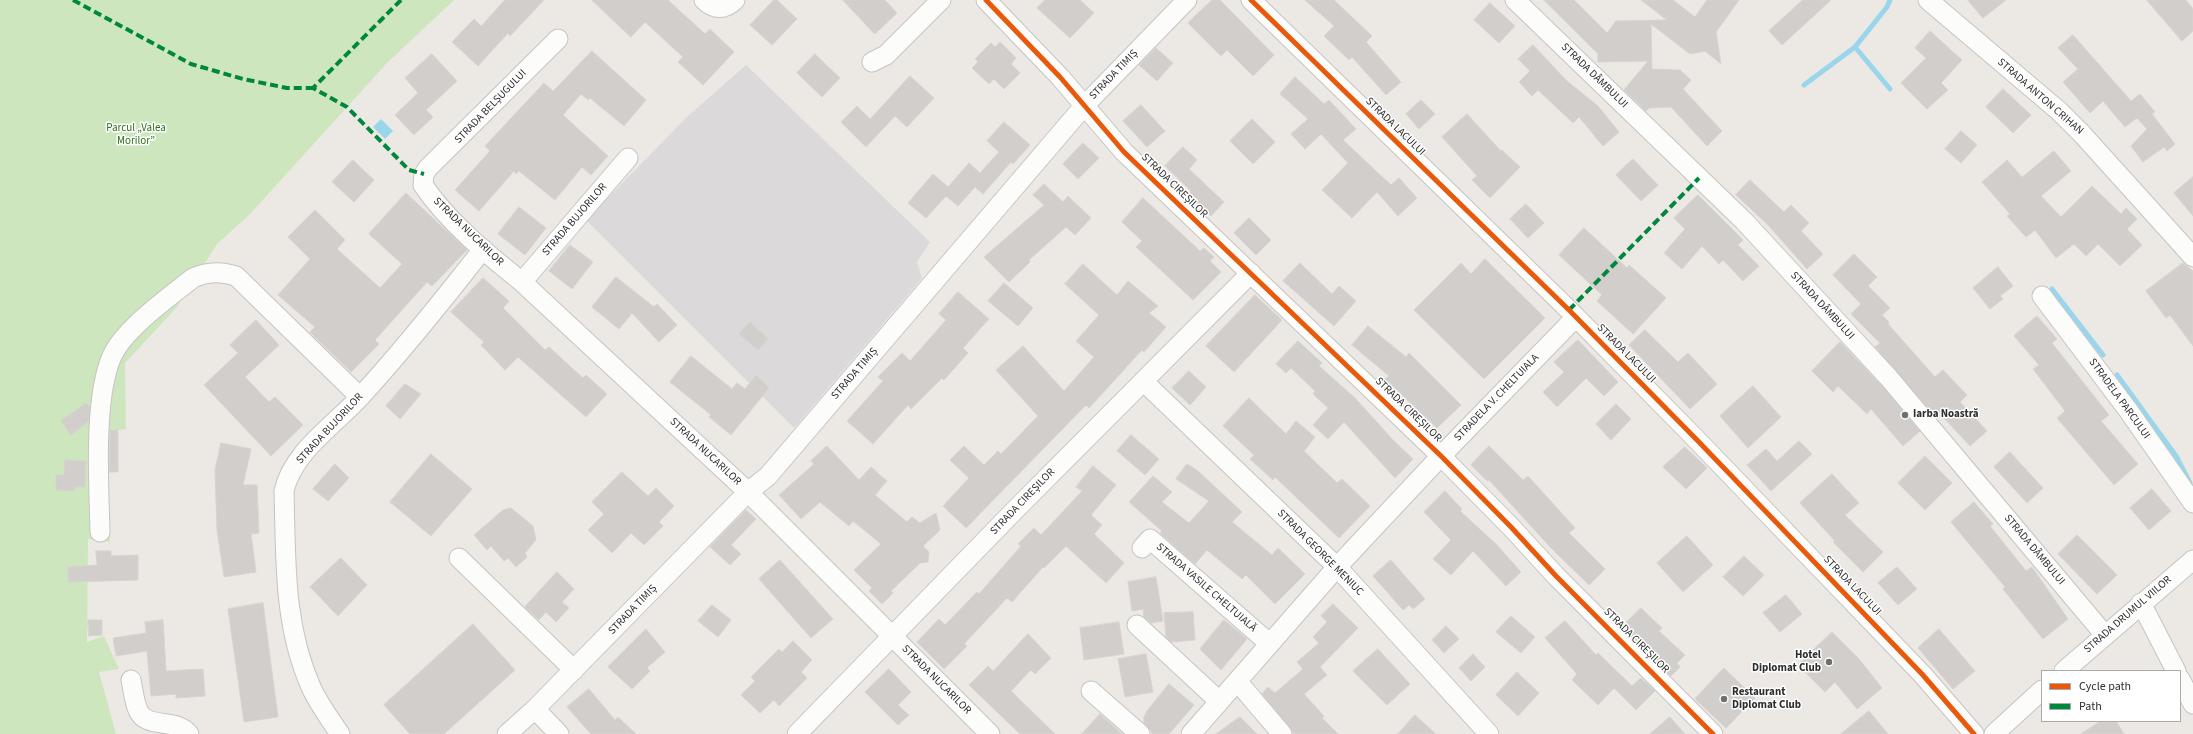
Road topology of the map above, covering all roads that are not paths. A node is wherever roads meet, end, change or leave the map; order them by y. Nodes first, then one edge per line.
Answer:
1 (704, 0) edge
2 (735, 0) edge
3 (942, 0) edge
4 (986, 0) edge
5 (1187, 0) edge
6 (1251, 0) edge
7 (1515, 0) edge
8 (1928, 0) edge
9 (558, 39) dead end
10 (872, 62) dead end
11 (1084, 106) junction
12 (628, 158) dead end
13 (424, 174) joint
14 (483, 249) junction
15 (2193, 257) edge
16 (1251, 273) junction
17 (522, 282) junction
18 (2042, 296) dead end
19 (1576, 317) junction
20 (1144, 380) junction
21 (360, 397) junction
22 (1441, 456) junction
23 (748, 492) junction
24 (2193, 503) edge
25 (100, 532) dead end
26 (1142, 548) dead end
27 (459, 558) dead end
28 (2193, 560) edge
29 (1337, 568) junction
30 (2141, 603) junction
31 (1137, 625) dead end
32 (2104, 634) junction
33 (892, 637) junction
34 (1270, 644) junction
35 (574, 670) junction
36 (2065, 670) edge
37 (2175, 670) edge
38 (131, 680) dead end
39 (2181, 681) edge
40 (1237, 682) junction
41 (1091, 691) dead end
42 (2041, 691) edge
43 (1219, 701) junction
44 (2193, 704) edge
45 (534, 709) junction
46 (189, 734) edge
47 (340, 734) edge
48 (507, 734) edge
49 (559, 734) edge
50 (797, 734) edge
51 (990, 734) edge
52 (1140, 734) edge
53 (1191, 734) edge
54 (1282, 734) edge
55 (1489, 734) edge
56 (1713, 734) edge
57 (1974, 734) edge
58 (1994, 734) edge

1 - 2 street
3 - 10 street
4 - 11 street, STRADA CIREȘILOR
5 - 11 street, STRADA TIMIȘ
6 - 19 street, STRADA LACULUI
7 - 32 street, STRADA DÂMBULUI
8 - 15 street, STRADA ANTON CRIHAN
9 - 13 street, STRADA BELȘUGULUI
11 - 16 street, STRADA CIREȘILOR
11 - 23 street, STRADA TIMIȘ
12 - 17 street, STRADA BUJORILOR
13 - 14 street, STRADA NUCARILOR
14 - 17 street, STRADA NUCARILOR
14 - 21 street, STRADA BUJORILOR
16 - 20 street, STRADA CIREȘILOR
16 - 22 street, STRADA CIREȘILOR
17 - 23 street, STRADA NUCARILOR
18 - 24 street, STRADELA PARCULUI
19 - 22 street, STRADELA V. CHELTUIALA
19 - 57 street, STRADA LACULUI
20 - 29 street, STRADA GEORGE MENIUC
20 - 33 street, STRADA CIREȘILOR
21 - 25 street
21 - 47 street, STRADA BUJORILOR
22 - 29 street, STRADELA V. CHELTUIALA
22 - 56 street, STRADA CIREȘILOR
23 - 33 street, STRADA NUCARILOR
23 - 35 street, STRADA TIMIȘ
26 - 34 street, STRADA VASILE CHELTUIALĂ
27 - 35 street
28 - 30 street, STRADA DRUMUL VIILOR
29 - 34 street
29 - 55 street, STRADA GEORGE MENIUC
30 - 32 street, STRADA DRUMUL VIILOR
30 - 37 street
31 - 43 street
32 - 36 street, STRADA DRUMUL VIILOR
33 - 50 street, STRADA CIREȘILOR
33 - 51 street, STRADA NUCARILOR
34 - 40 street
35 - 45 street, STRADA TIMIȘ
38 - 46 street
39 - 44 street
40 - 43 street
40 - 54 street
41 - 52 street
42 - 58 street
43 - 53 street
45 - 48 street, STRADA TIMIȘ
45 - 49 street

